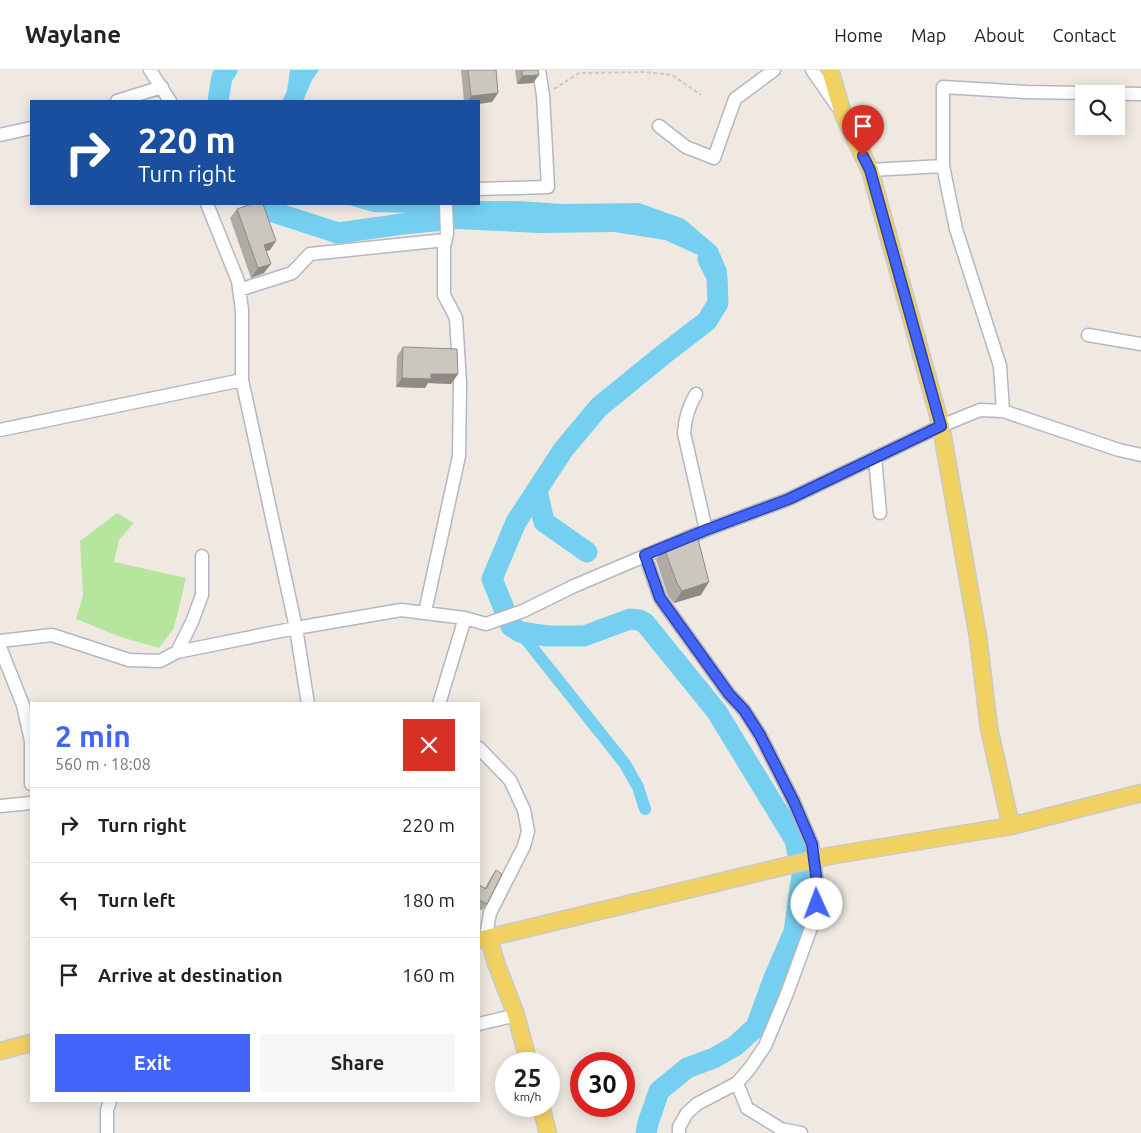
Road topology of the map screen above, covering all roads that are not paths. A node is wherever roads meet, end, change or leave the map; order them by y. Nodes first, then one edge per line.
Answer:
1 (150, 70) edge
2 (539, 70) edge
3 (774, 70) edge
4 (812, 70) edge
5 (830, 70) edge
6 (162, 87) junction
7 (1141, 94) edge
8 (120, 100) edge
9 (169, 100) edge
10 (843, 114) junction
11 (659, 126) dead end
12 (30, 128) edge
13 (0, 135) edge
14 (943, 166) junction
15 (870, 170) junction
16 (480, 189) edge
17 (207, 205) edge
18 (446, 205) edge
19 (446, 237) junction
20 (239, 290) junction
21 (1088, 335) dead end
22 (1141, 344) edge
23 (242, 380) junction
24 (696, 394) dead end
25 (1003, 411) junction
26 (941, 426) junction
27 (0, 430) edge
28 (1141, 455) edge
29 (875, 457) junction
30 (880, 513) dead end
31 (706, 530) junction
32 (645, 555) junction
33 (202, 556) dead end
34 (425, 612) junction
35 (465, 618) junction
36 (296, 628) junction
37 (0, 641) edge
38 (0, 647) edge
39 (177, 652) junction
40 (308, 702) edge
41 (440, 702) edge
42 (30, 736) edge
43 (480, 749) edge
44 (1141, 793) edge
45 (30, 802) edge
46 (0, 806) edge
47 (1010, 826) junction
48 (483, 934) edge
49 (516, 1015) junction
50 (480, 1024) edge
51 (30, 1044) edge
52 (0, 1051) edge
53 (526, 1052) edge
54 (737, 1083) junction
55 (110, 1102) edge
56 (544, 1117) edge
57 (107, 1133) edge
58 (548, 1133) edge
59 (679, 1133) edge
60 (801, 1133) edge

1 - 6 street
2 - 16 street
3 - 11 street
4 - 10 street
5 - 10 main road
6 - 8 street
6 - 9 street
7 - 14 street
10 - 15 main road
12 - 13 street
14 - 15 street
14 - 25 street
15 - 26 main road
17 - 20 street
18 - 19 street
19 - 20 street
19 - 34 street
20 - 23 street
21 - 22 street
23 - 27 street
23 - 36 street
24 - 31 street
25 - 26 street
25 - 28 street
26 - 29 street
26 - 47 main road
29 - 30 street
29 - 31 street
31 - 32 street
32 - 35 street
32 - 54 street
33 - 39 street
34 - 35 street
34 - 36 street
35 - 41 street
36 - 39 street
36 - 40 street
37 - 39 street
38 - 42 street
43 - 48 street
44 - 47 main road
45 - 46 street
47 - 48 main road, bridge
48 - 49 main road
49 - 50 street
49 - 53 main road
51 - 52 main road
54 - 59 street
54 - 60 street
55 - 57 street
56 - 58 main road

